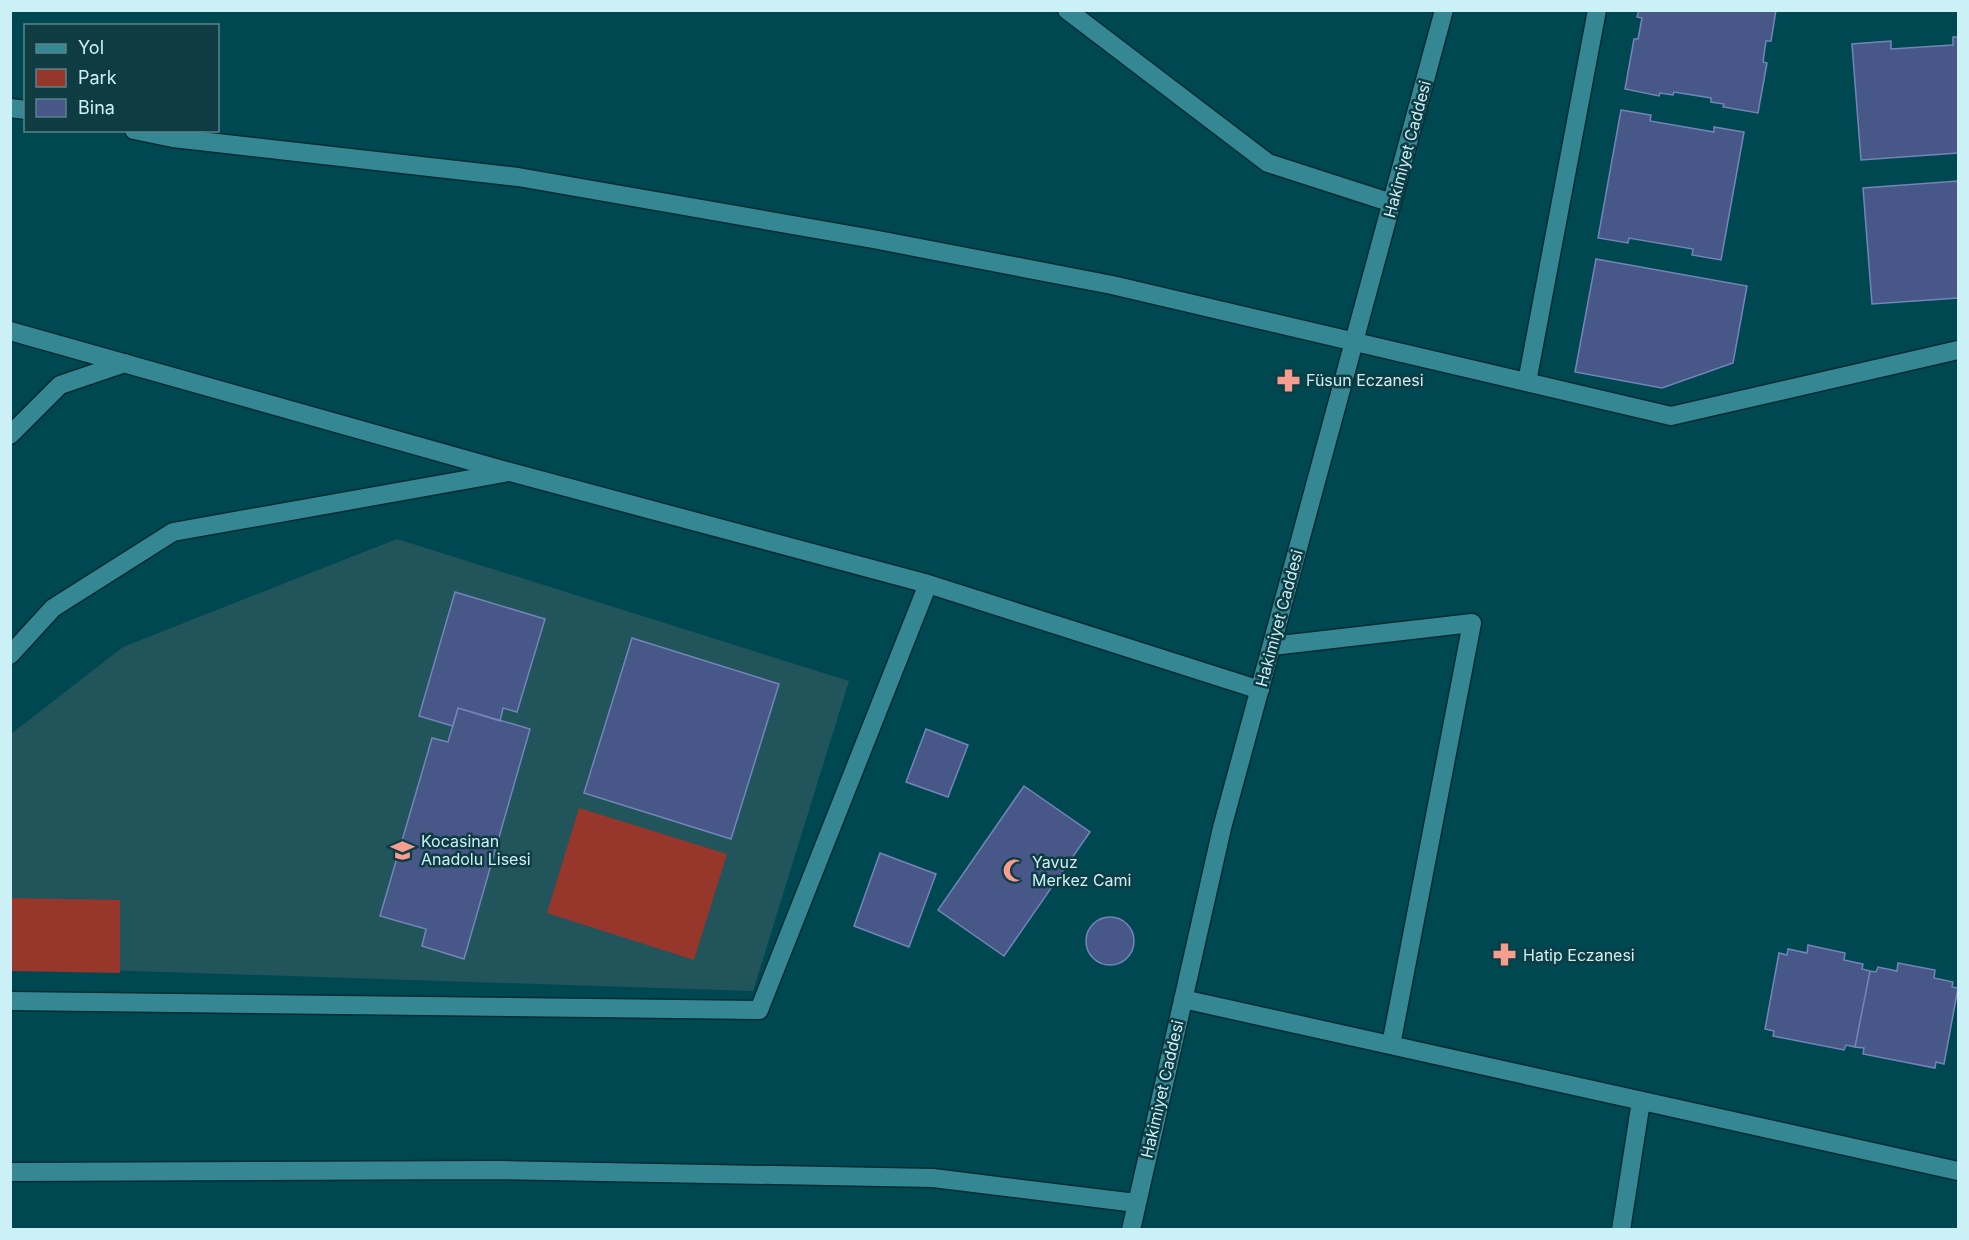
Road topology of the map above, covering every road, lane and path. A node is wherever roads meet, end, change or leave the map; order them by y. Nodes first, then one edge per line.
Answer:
1 (1067, 10) edge
2 (1444, 10) edge
3 (1596, 10) edge
4 (144, 132) edge
5 (1392, 203) junction
6 (10, 331) edge
7 (1354, 341) junction
8 (1959, 350) edge
9 (125, 363) junction
10 (1527, 382) junction
11 (10, 435) edge
12 (510, 472) junction
13 (928, 584) junction
14 (1272, 646) junction
15 (10, 655) edge
16 (1260, 690) junction
17 (1183, 999) junction
18 (10, 1000) edge
19 (1391, 1046) junction
20 (1641, 1101) junction
21 (10, 1172) edge
22 (1959, 1172) edge
23 (1136, 1203) junction
24 (1131, 1230) edge
25 (1621, 1230) edge

1 - 5 street
2 - 5 street, Hakimiyet Caddesi
3 - 10 street
4 - 7 street
5 - 7 street, Hakimiyet Caddesi
6 - 9 street
7 - 10 street
7 - 14 street, Hakimiyet Caddesi
8 - 10 street
9 - 11 street
9 - 12 street
12 - 13 street
12 - 15 street
13 - 16 street
13 - 18 street
14 - 16 street, Hakimiyet Caddesi
14 - 19 street
16 - 17 street, Hakimiyet Caddesi
17 - 19 street
17 - 23 street, Hakimiyet Caddesi
19 - 20 street
20 - 22 street
20 - 25 street
21 - 23 street
23 - 24 street, Hakimiyet Caddesi

